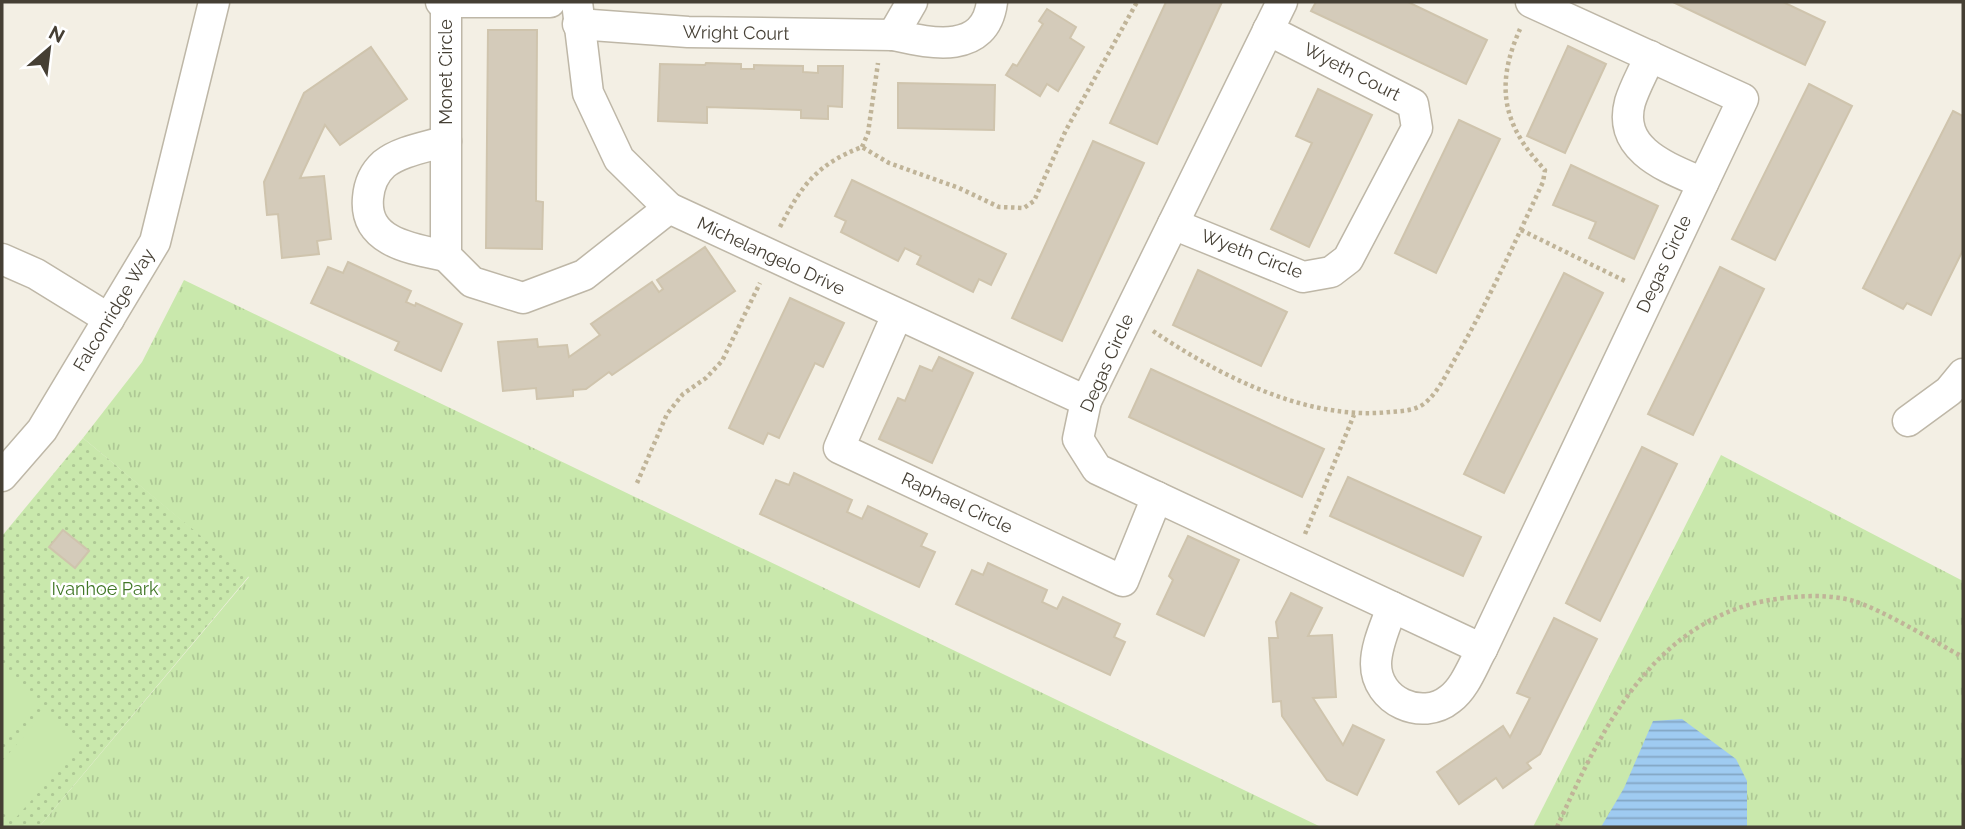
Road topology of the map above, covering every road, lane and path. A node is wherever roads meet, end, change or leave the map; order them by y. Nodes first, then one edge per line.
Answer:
1 (214, 2) edge
2 (441, 2) edge
3 (446, 2) edge
4 (550, 2) edge
5 (912, 2) edge
6 (992, 2) edge
7 (1137, 2) edge
8 (1282, 2) edge
9 (1531, 2) edge
10 (577, 13) edge
11 (1268, 30) junction
12 (887, 35) junction
13 (1650, 56) junction
14 (1417, 128) joint
15 (446, 141) junction
16 (862, 148) junction
17 (1703, 183) junction
18 (669, 208) junction
19 (1173, 224) junction
20 (1521, 230) junction
21 (769, 255) junction
22 (446, 256) junction
23 (2, 259) edge
24 (1650, 294) junction
25 (897, 315) junction
26 (1129, 315) junction
27 (109, 319) junction
28 (1963, 374) edge
29 (1086, 401) junction
30 (1354, 415) junction
31 (1908, 421) dead end
32 (2, 476) edge
33 (637, 484) dead end
34 (1157, 497) junction
35 (1293, 560) junction
36 (1392, 607) junction
37 (1482, 649) junction
38 (1963, 657) edge
39 (1557, 827) edge

1 - 27 street, Falconridge Way
2 - 3 street
3 - 4 street
3 - 15 street, Monet Circle
5 - 12 street
6 - 12 street, Wright Court
7 - 16 path
8 - 11 street, Degas Circle
9 - 13 street, Degas Circle
9 - 20 path
10 - 12 street, Wright Court
10 - 18 street, Michelangelo Drive
11 - 14 street, Wyeth Court
11 - 19 street, Degas Circle
12 - 16 path
13 - 17 street
13 - 17 street, Degas Circle
14 - 19 street, Wyeth Circle
15 - 22 street, Monet Circle
15 - 22 street, Monet Circle
16 - 21 path
17 - 24 street, Degas Circle
18 - 21 street, Michelangelo Drive
18 - 22 street
19 - 26 street, Degas Circle
20 - 24 path
20 - 30 path
21 - 25 street, Michelangelo Drive
21 - 33 path
23 - 27 street
24 - 37 street, Degas Circle
25 - 29 street, Michelangelo Drive
25 - 34 street, Raphael Circle
26 - 29 street, Degas Circle
26 - 30 path
27 - 32 street, Falconridge Way
28 - 31 street
29 - 34 street, Degas Circle
30 - 35 path
34 - 35 street, Degas Circle
35 - 36 street, Degas Circle
36 - 37 street, Degas Circle
36 - 37 street, Degas Circle
38 - 39 path

